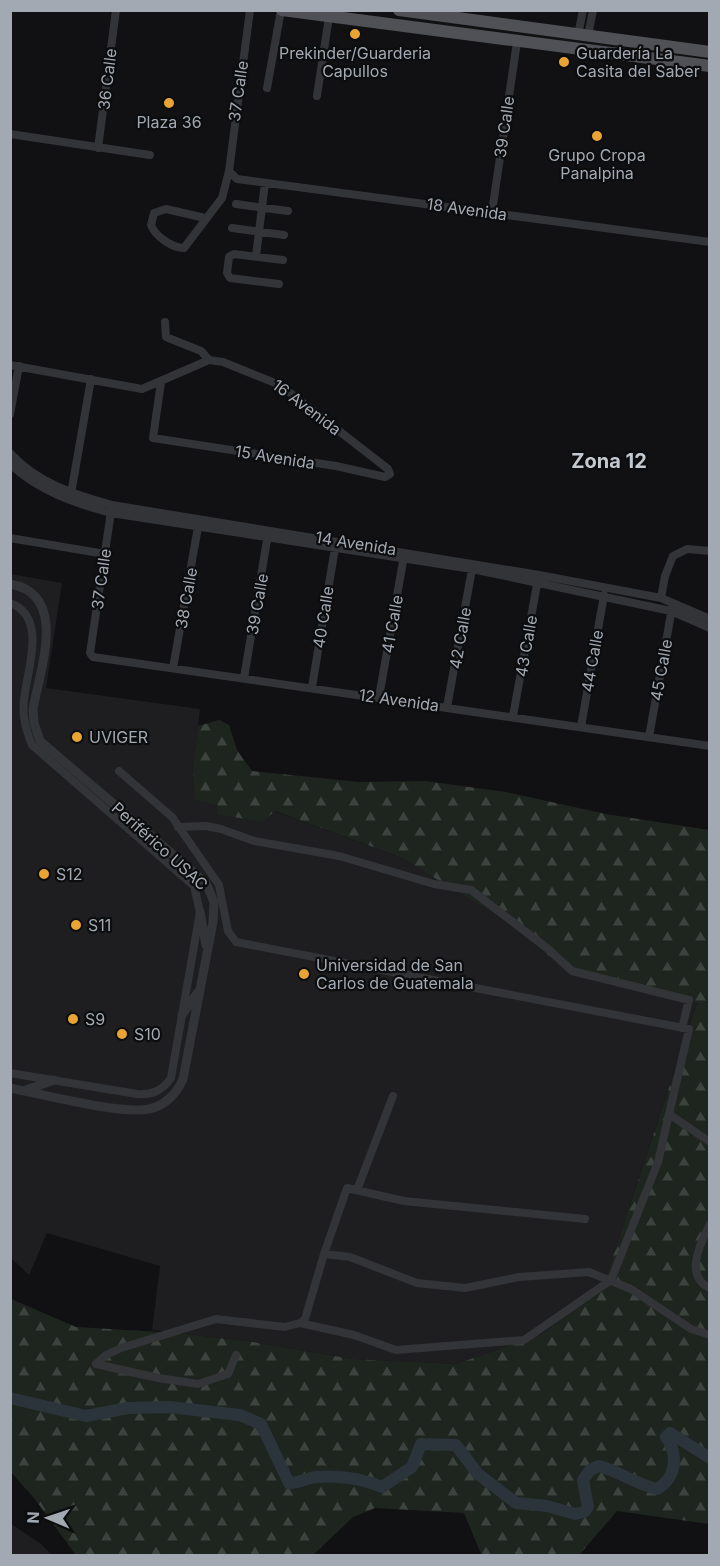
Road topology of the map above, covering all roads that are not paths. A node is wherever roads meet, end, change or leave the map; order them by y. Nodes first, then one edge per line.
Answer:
1 (116, 10) edge
2 (250, 10) edge
3 (282, 10) edge
4 (313, 10) edge
5 (399, 10) edge
6 (583, 10) edge
7 (593, 10) edge
8 (300, 13) junction
9 (329, 17) junction
10 (583, 36) junction
11 (517, 42) junction
12 (575, 48) junction
13 (707, 49) edge
14 (710, 66) edge
15 (267, 88) dead end
16 (317, 96) dead end
17 (10, 134) edge
18 (98, 148) junction
19 (150, 155) dead end
20 (229, 171) junction
21 (265, 183) junction
22 (236, 204) dead end
23 (261, 207) junction
24 (288, 211) dead end
25 (492, 212) junction
26 (205, 218) junction
27 (232, 228) dead end
28 (259, 232) junction
29 (284, 235) dead end
30 (710, 242) edge
31 (256, 256) junction
32 (283, 260) dead end
33 (279, 284) dead end
34 (165, 322) dead end
35 (209, 360) junction
36 (15, 366) edge
37 (91, 379) junction
38 (161, 382) junction
39 (10, 414) edge
40 (10, 453) edge
41 (10, 464) edge
42 (388, 469) joint
43 (71, 494) junction
44 (112, 509) junction
45 (198, 527) junction
46 (269, 533) junction
47 (10, 537) edge
48 (335, 548) junction
49 (710, 551) edge
50 (105, 554) junction
51 (404, 555) junction
52 (472, 569) junction
53 (538, 579) junction
54 (10, 584) edge
55 (604, 595) junction
56 (662, 598) junction
57 (10, 603) edge
58 (672, 607) junction
59 (710, 619) edge
60 (710, 628) edge
61 (90, 653) joint
62 (173, 668) junction
63 (244, 678) junction
64 (312, 687) junction
65 (380, 698) junction
66 (447, 707) junction
67 (513, 716) junction
68 (581, 726) junction
69 (649, 737) junction
70 (710, 746) edge
71 (119, 771) dead end
72 (178, 827) junction
73 (200, 912) junction
74 (207, 950) junction
75 (200, 989) junction
76 (182, 1015) junction
77 (682, 1028) junction
78 (10, 1073) edge
79 (54, 1080) junction
80 (10, 1088) edge
81 (24, 1090) junction
82 (393, 1096) dead end
83 (669, 1114) junction
84 (710, 1142) edge
85 (357, 1190) junction
86 (585, 1218) dead end
87 (710, 1224) edge
88 (324, 1254) junction
89 (611, 1280) junction
90 (710, 1288) edge
91 (300, 1323) junction
92 (710, 1335) edge
93 (236, 1355) dead end

1 - 18 street, 36 Calle
2 - 20 street, 37 Calle
3 - 8 main road
3 - 15 street
4 - 8 main road
5 - 10 main road
6 - 10 street
7 - 10 street
8 - 9 main road
9 - 11 main road
9 - 16 street
10 - 12 main road
10 - 13 main road
11 - 12 main road
11 - 25 street, 39 Calle
12 - 14 main road
17 - 18 street
18 - 19 street
20 - 21 street, 18 Avenida
20 - 26 street, 37 Calle
21 - 23 street
21 - 25 street, 18 Avenida
22 - 23 street
23 - 24 street
23 - 28 street
25 - 30 street, 18 Avenida
26 - 26 street, 37 Calle
27 - 28 street
28 - 29 street
28 - 31 street
31 - 32 street
31 - 33 street
34 - 35 street, 16 Avenida
35 - 38 street
35 - 42 street, 16 Avenida
36 - 37 street
36 - 39 street
37 - 38 street
37 - 43 street
38 - 42 street, 15 Avenida
40 - 43 street, 14 Avenida
41 - 44 street, 14 Avenida
43 - 44 street, 14 Avenida
44 - 45 street, 14 Avenida
44 - 46 street, 14 Avenida
44 - 50 street, 37 Calle
45 - 46 street, 14 Avenida
45 - 62 street, 38 Calle
46 - 48 street, 14 Avenida
46 - 51 street, 14 Avenida
46 - 63 street, 39 Calle
47 - 50 street
48 - 51 street, 14 Avenida
48 - 64 street, 40 Calle
49 - 56 street
50 - 61 street, 37 Calle
51 - 52 street, 14 Avenida
51 - 53 street, 14 Avenida
51 - 65 street, 41 Calle
52 - 53 street, 14 Avenida
52 - 66 street, 42 Calle
53 - 55 street, 14 Avenida
53 - 56 street, 14 Avenida
53 - 67 street, 43 Calle
54 - 74 street, Periférico USAC
55 - 58 street, 14 Avenida
55 - 68 street, 44 Calle
56 - 58 street, 14 Avenida
57 - 73 street, Periférico USAC
58 - 59 street, 14 Avenida
58 - 60 street, 14 Avenida
58 - 69 street, 45 Calle
61 - 62 street, 12 Avenida
62 - 63 street, 12 Avenida
63 - 64 street, 12 Avenida
64 - 65 street, 12 Avenida
65 - 66 street, 12 Avenida
66 - 67 street, 12 Avenida
67 - 68 street, 12 Avenida
68 - 69 street, 12 Avenida
69 - 70 street, 12 Avenida
71 - 72 street
72 - 77 street
72 - 77 street
73 - 74 street
73 - 76 street, Periférico USAC
74 - 75 street, Periférico USAC
75 - 76 street
75 - 81 street, Periférico USAC
76 - 79 street, Periférico USAC
77 - 83 street
78 - 79 street, Periférico USAC
79 - 81 street
80 - 81 street, Periférico USAC
82 - 85 street
83 - 84 street
83 - 89 street
85 - 86 street
85 - 88 street
87 - 90 street
88 - 89 street
88 - 91 street
89 - 91 street
89 - 92 street
91 - 93 street

